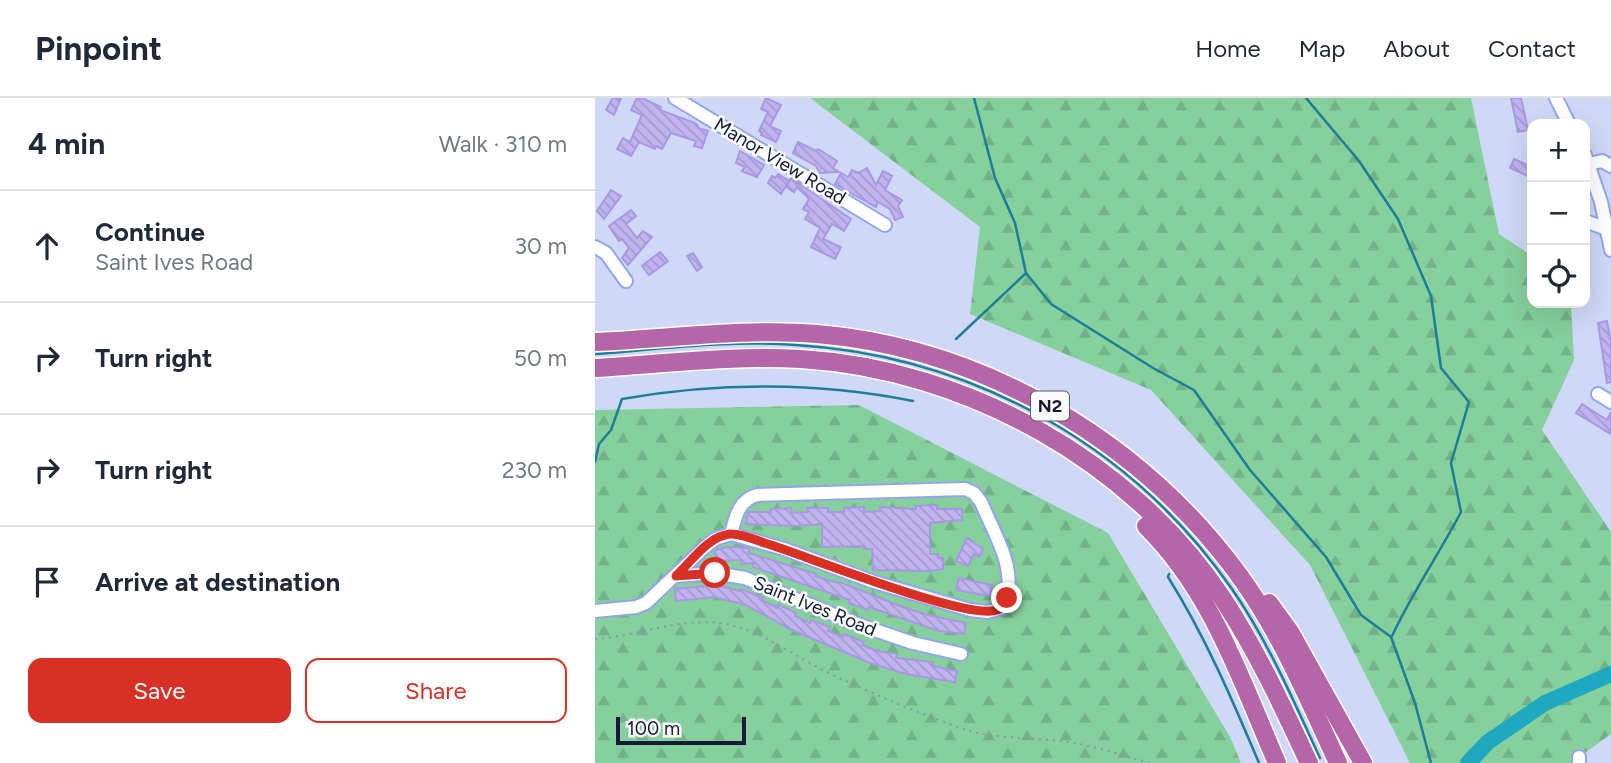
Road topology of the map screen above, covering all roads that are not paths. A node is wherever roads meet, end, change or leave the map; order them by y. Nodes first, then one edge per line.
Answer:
1 (675, 98) edge
2 (1556, 98) edge
3 (1566, 119) edge
4 (1590, 158) edge
5 (1590, 162) edge
6 (1611, 166) edge
7 (1590, 223) edge
8 (885, 225) dead end
9 (1607, 229) junction
10 (595, 247) edge
11 (1611, 250) edge
12 (626, 281) dead end
13 (595, 342) edge
14 (595, 368) edge
15 (955, 392) junction
16 (1598, 394) dead end
17 (1611, 402) edge
18 (1149, 477) junction
19 (731, 534) junction
20 (676, 576) junction
21 (595, 611) edge
22 (961, 654) dead end
23 (1277, 763) edge
24 (1309, 763) edge
25 (1338, 763) edge
26 (1363, 763) edge

1 - 8 street, Manor View Road
2 - 3 street
4 - 6 street
5 - 9 street
7 - 9 street
9 - 11 street
10 - 12 street
13 - 18 highway, N2
14 - 15 highway, N2
15 - 23 highway
15 - 24 highway, N2
16 - 17 street
18 - 25 highway, N2
18 - 26 highway
19 - 19 street
19 - 20 street
20 - 21 street
20 - 22 street, Saint Ives Road

